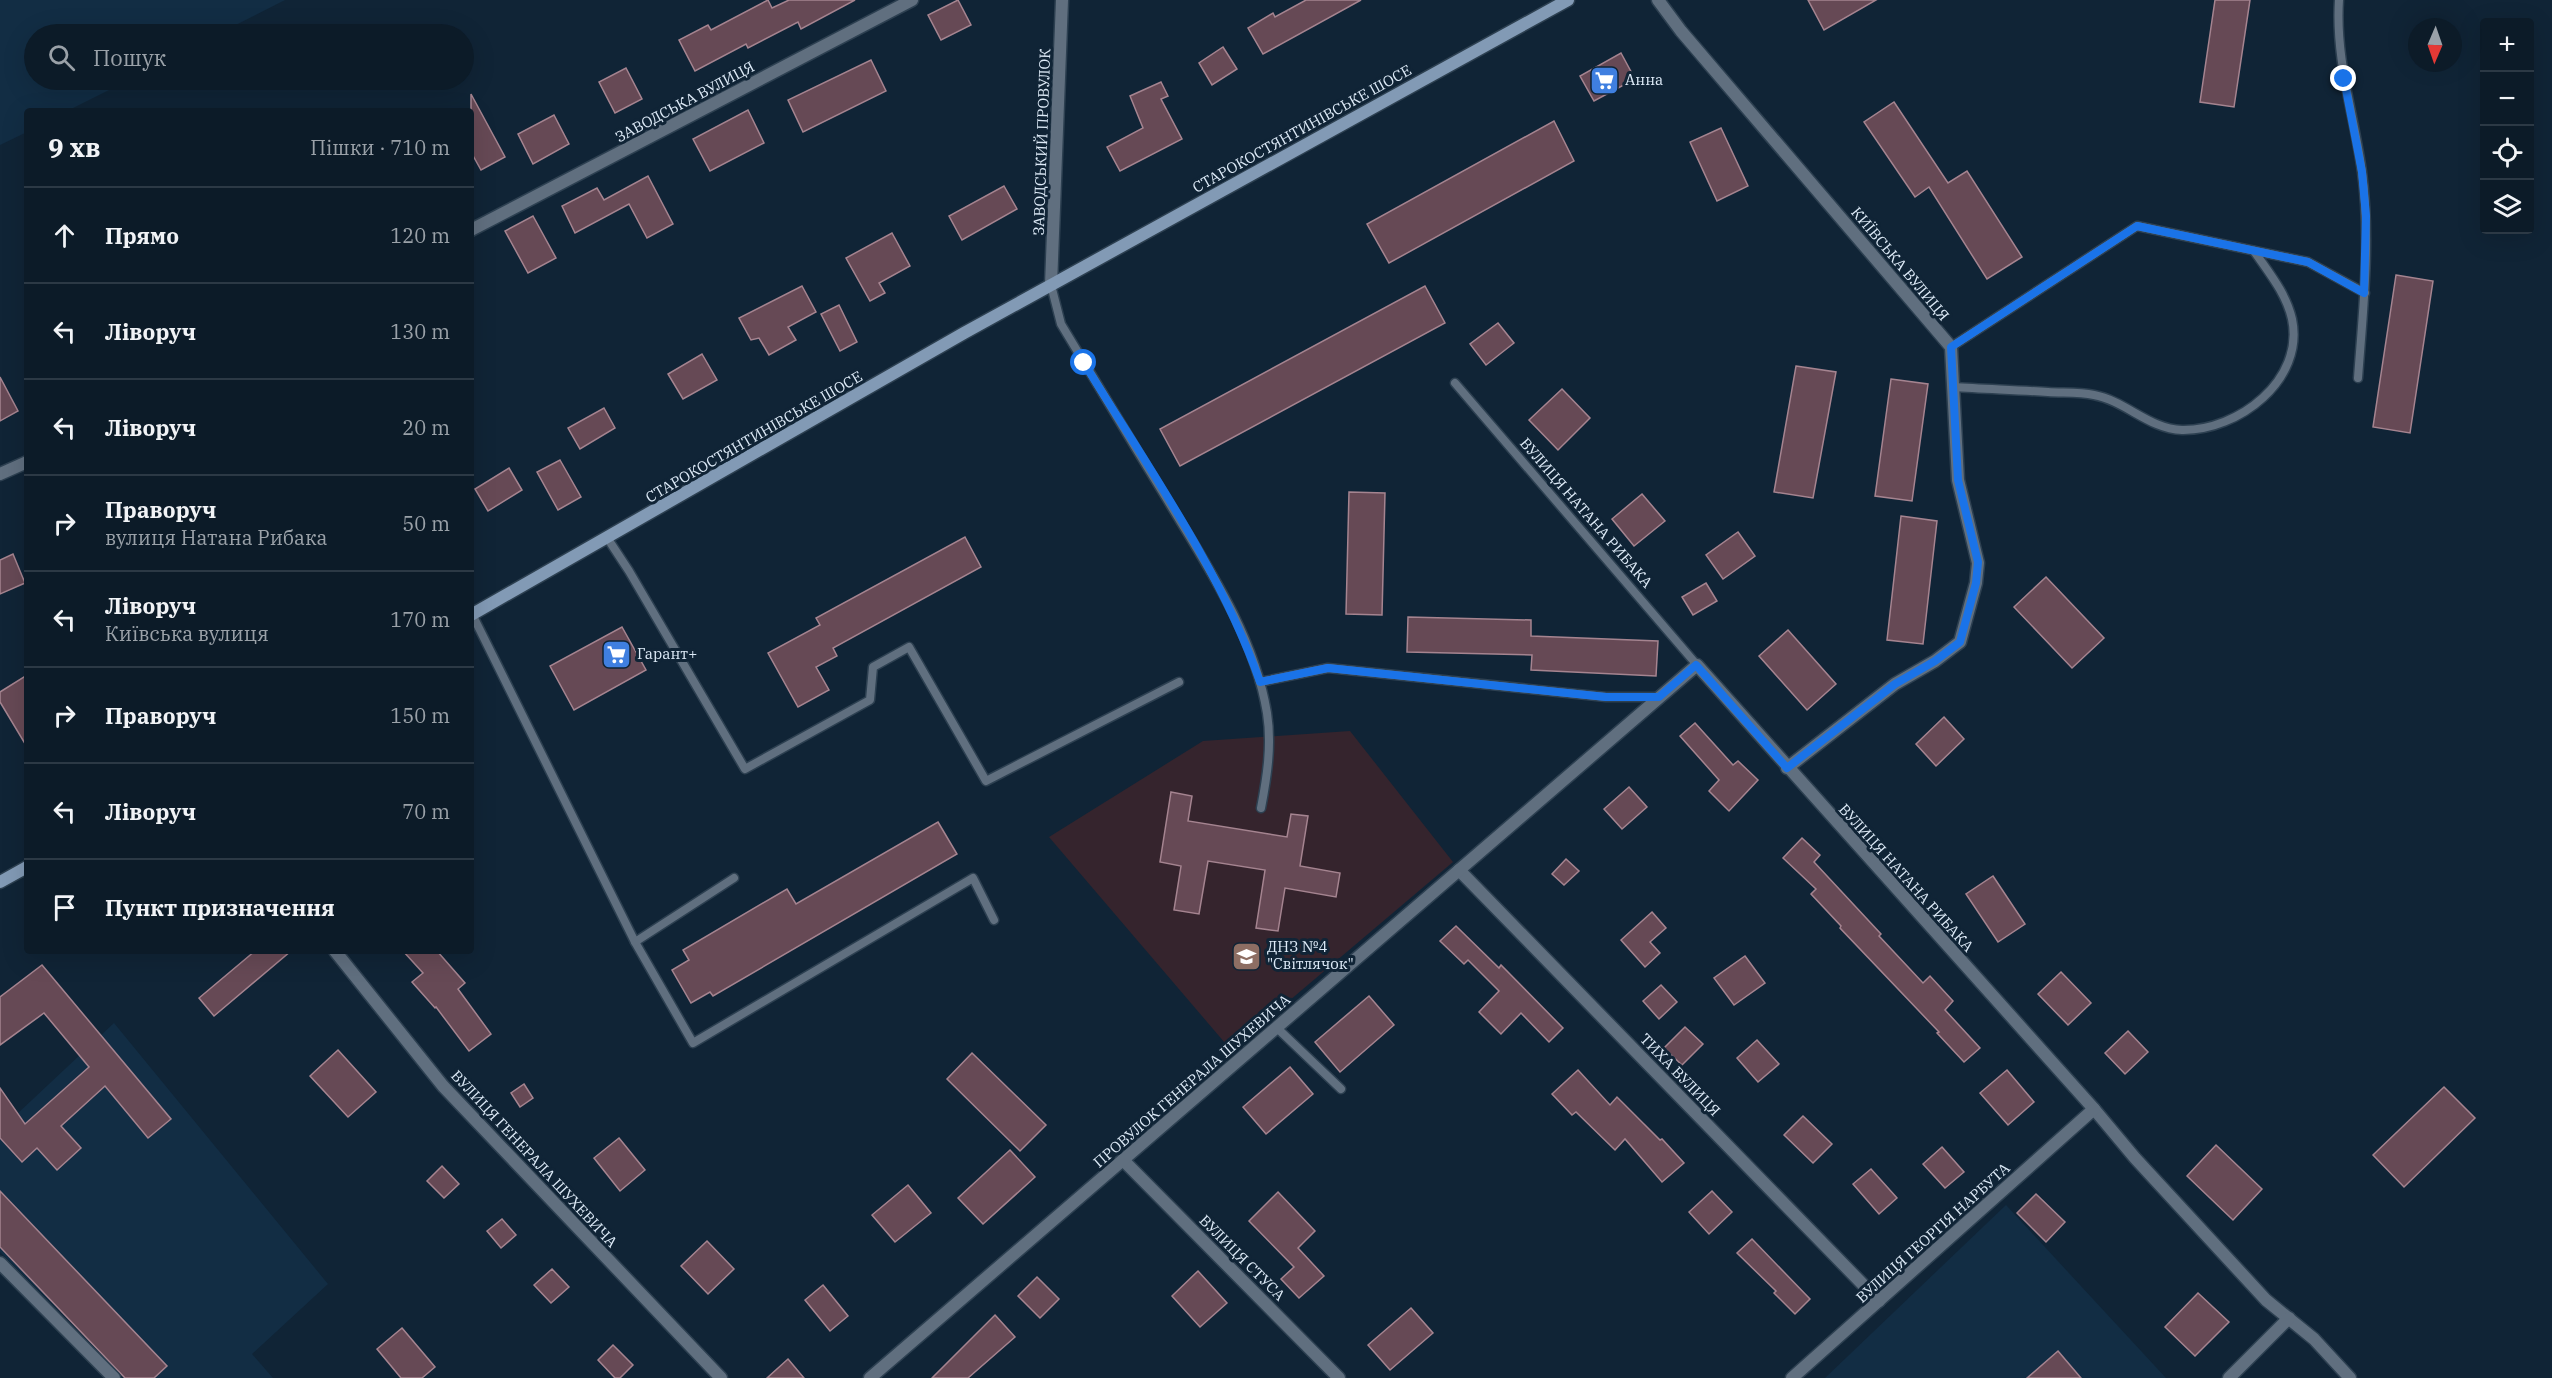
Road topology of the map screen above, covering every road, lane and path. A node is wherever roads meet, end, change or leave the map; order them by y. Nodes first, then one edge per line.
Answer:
1 (912, 0) edge
2 (1062, 0) edge
3 (1568, 0) edge
4 (1658, 0) edge
5 (2339, 0) edge
6 (474, 228) edge
7 (2254, 251) junction
8 (1052, 285) junction
9 (2364, 293) junction
10 (1951, 347) junction
11 (2358, 378) dead end
12 (1455, 383) dead end
13 (1953, 387) junction
14 (24, 463) edge
15 (0, 474) edge
16 (608, 538) junction
17 (474, 614) edge
18 (474, 619) edge
19 (1696, 665) junction
20 (1179, 682) dead end
21 (1260, 682) junction
22 (1659, 697) junction
23 (1787, 768) junction
24 (1261, 808) dead end
25 (24, 869) edge
26 (1459, 870) junction
27 (734, 878) dead end
28 (0, 882) edge
29 (994, 920) dead end
30 (635, 942) junction
31 (337, 954) edge
32 (1276, 1027) junction
33 (1341, 1089) dead end
34 (2094, 1109) junction
35 (1123, 1160) junction
36 (0, 1263) edge
37 (1878, 1301) junction
38 (2289, 1318) junction
39 (114, 1378) edge
40 (722, 1378) edge
41 (870, 1378) edge
42 (1340, 1378) edge
43 (1792, 1378) edge
44 (2229, 1378) edge
45 (2350, 1378) edge

1 - 6 street, ЗАВОДСЬКА ВУЛИЦЯ
2 - 8 street, ЗАВОДСЬКИЙ ПРОВУЛОК
3 - 8 main road, СТАРОКОСТЯНТИНІВСЬКЕ ШОСЕ
4 - 10 street, КИЇВСЬКА ВУЛИЦЯ
5 - 9 lane
7 - 9 lane
7 - 10 lane
7 - 13 lane
8 - 16 main road, СТАРОКОСТЯНТИНІВСЬКЕ ШОСЕ
8 - 21 lane
9 - 11 lane
10 - 13 street
12 - 19 lane, ВУЛИЦЯ НАТАНА РИБАКА
13 - 23 street
14 - 15 street
16 - 17 main road, СТАРОКОСТЯНТИНІВСЬКЕ ШОСЕ
16 - 20 lane
18 - 30 lane
19 - 22 street, ПРОВУЛОК ГЕНЕРАЛА ШУХЕВИЧА
19 - 23 street, ВУЛИЦЯ НАТАНА РИБАКА
21 - 22 lane
21 - 24 lane
22 - 26 street, ПРОВУЛОК ГЕНЕРАЛА ШУХЕВИЧА
23 - 34 street, ВУЛИЦЯ НАТАНА РИБАКА
25 - 28 main road
26 - 32 street, ПРОВУЛОК ГЕНЕРАЛА ШУХЕВИЧА
26 - 37 street, ТИХА ВУЛИЦЯ
27 - 30 lane
29 - 30 lane
31 - 40 street, ВУЛИЦЯ ГЕНЕРАЛА ШУХЕВИЧА
32 - 33 lane
32 - 35 street, ПРОВУЛОК ГЕНЕРАЛА ШУХЕВИЧА
34 - 37 street, ВУЛИЦЯ ГЕОРГІЯ НАРБУТА
34 - 38 street, ВУЛИЦЯ НАТАНА РИБАКА
35 - 41 street, ПРОВУЛОК ГЕНЕРАЛА ШУХЕВИЧА
35 - 42 street, ВУЛИЦЯ СТУСА
36 - 39 street
37 - 43 street, ВУЛИЦЯ ГЕОРГІЯ НАРБУТА
38 - 44 street
38 - 45 street, ВУЛИЦЯ НАТАНА РИБАКА

